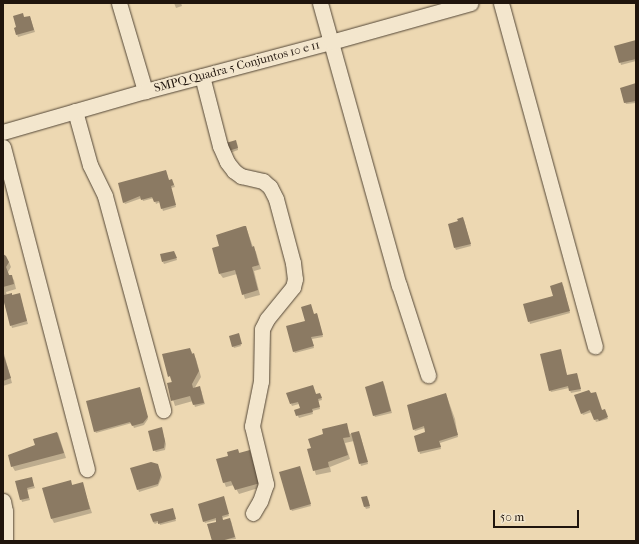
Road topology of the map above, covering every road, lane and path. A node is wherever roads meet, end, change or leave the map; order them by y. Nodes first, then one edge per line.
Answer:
1 (119, 3) edge
2 (320, 3) edge
3 (471, 3) edge
4 (501, 3) edge
5 (331, 42) junction
6 (202, 76) junction
7 (145, 91) junction
8 (76, 111) junction
9 (3, 132) edge
10 (3, 147) edge
11 (595, 346) dead end
12 (428, 375) dead end
13 (163, 410) dead end
14 (87, 469) dead end
15 (3, 500) edge
16 (253, 513) dead end
17 (5, 541) edge

1 - 7 street
2 - 5 street
3 - 5 street, SMPQ Quadra 5 Conjuntos 10 e 11
4 - 11 street
5 - 6 street, SMPQ Quadra 5 Conjuntos 10 e 11
5 - 12 street
6 - 7 street, SMPQ Quadra 5 Conjuntos 10 e 11
6 - 16 street
7 - 8 street, SMPQ Quadra 5 Conjuntos 10 e 11
8 - 9 street, SMPQ Quadra 5 Conjuntos 10 e 11
8 - 13 street
10 - 14 street
15 - 17 street

